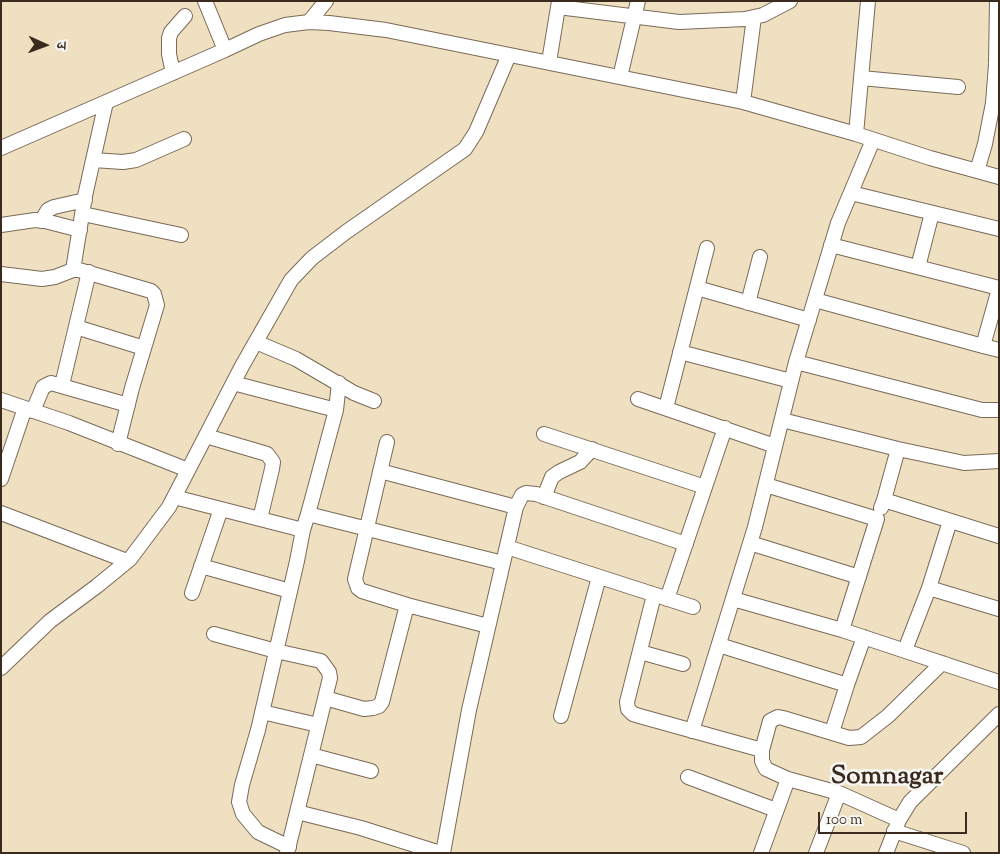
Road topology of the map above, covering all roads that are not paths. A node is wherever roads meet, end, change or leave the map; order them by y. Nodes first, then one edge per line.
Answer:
1 (205, 1) edge
2 (326, 1) edge
3 (638, 1) edge
4 (790, 1) edge
5 (868, 1) edge
6 (997, 1) edge
7 (559, 4) edge
8 (185, 16) dead end
9 (635, 16) junction
10 (754, 17) junction
11 (308, 22) junction
12 (225, 50) junction
13 (509, 55) junction
14 (549, 62) junction
15 (173, 73) junction
16 (620, 77) junction
17 (861, 78) junction
18 (958, 87) dead end
19 (106, 102) junction
20 (743, 102) junction
21 (856, 134) junction
22 (184, 139) dead end
23 (873, 140) junction
24 (1, 148) edge
25 (94, 160) junction
26 (978, 171) junction
27 (999, 177) edge
28 (851, 193) junction
29 (85, 200) junction
30 (932, 213) junction
31 (82, 214) junction
32 (41, 220) junction
33 (1, 225) edge
34 (999, 229) edge
35 (80, 230) junction
36 (181, 235) dead end
37 (831, 245) junction
38 (707, 248) dead end
39 (760, 257) dead end
40 (918, 267) junction
41 (72, 270) junction
42 (89, 272) junction
43 (1, 274) edge
44 (697, 288) junction
45 (999, 288) edge
46 (815, 300) junction
47 (748, 302) junction
48 (809, 320) junction
49 (76, 327) junction
50 (256, 342) junction
51 (983, 346) junction
52 (144, 348) junction
53 (999, 350) edge
54 (680, 352) junction
55 (796, 362) junction
56 (791, 381) junction
57 (233, 383) junction
58 (339, 383) junction
59 (62, 385) junction
60 (638, 399) dead end
61 (1, 400) edge
62 (374, 401) dead end
63 (128, 405) junction
64 (666, 408) junction
65 (29, 410) junction
66 (336, 410) junction
67 (999, 410) edge
68 (782, 420) junction
69 (725, 428) junction
70 (544, 434) dead end
71 (206, 436) junction
72 (387, 442) dead end
73 (118, 444) junction
74 (775, 446) junction
75 (592, 449) junction
76 (898, 449) junction
77 (999, 461) edge
78 (4, 462) edge
79 (188, 470) junction
80 (380, 471) junction
81 (1, 479) edge
82 (766, 485) junction
83 (705, 487) junction
84 (174, 497) junction
85 (544, 497) junction
86 (884, 500) junction
87 (516, 507) junction
88 (221, 509) junction
89 (1, 514) edge
90 (308, 514) junction
91 (260, 519) junction
92 (877, 519) junction
93 (950, 521) junction
94 (366, 528) junction
95 (303, 530) junction
96 (999, 536) edge
97 (750, 543) junction
98 (686, 544) junction
99 (507, 547) junction
100 (127, 561) junction
101 (503, 563) junction
102 (201, 566) junction
103 (599, 577) junction
104 (859, 577) junction
105 (929, 588) junction
106 (290, 591) junction
107 (192, 593) dead end
108 (661, 597) junction
109 (733, 599) junction
110 (407, 605) junction
111 (694, 607) dead end
112 (999, 609) edge
113 (488, 626) junction
114 (842, 630) junction
115 (214, 634) dead end
116 (864, 637) junction
117 (719, 645) junction
118 (905, 650) junction
119 (276, 651) junction
120 (640, 652) junction
121 (942, 663) junction
122 (683, 664) dead end
123 (1, 668) edge
124 (999, 682) edge
125 (847, 685) junction
126 (325, 698) junction
127 (262, 712) junction
128 (999, 714) edge
129 (561, 716) dead end
130 (318, 725) junction
131 (692, 731) junction
132 (832, 732) junction
133 (762, 750) junction
134 (311, 754) junction
135 (371, 771) dead end
136 (688, 777) dead end
137 (788, 778) junction
138 (839, 794) junction
139 (776, 810) junction
140 (297, 812) junction
141 (896, 826) junction
142 (288, 850) edge
143 (959, 852) edge
144 (442, 853) edge
145 (761, 853) edge
146 (816, 853) edge
147 (886, 853) edge

1 - 12 street
2 - 11 street
3 - 9 street
4 - 10 street
5 - 17 street
6 - 26 street
7 - 9 street
7 - 14 street
8 - 15 street
9 - 10 street
9 - 16 street
10 - 20 street
11 - 12 street
11 - 13 street
12 - 15 street
13 - 14 street
13 - 50 street
14 - 16 street
15 - 19 street
16 - 20 street
17 - 18 street
17 - 21 street
19 - 24 street
19 - 25 street
20 - 21 street
21 - 23 street
22 - 25 street
23 - 26 street
23 - 28 street
25 - 29 street
26 - 27 street
28 - 30 street
28 - 37 street
29 - 31 street
29 - 32 street
30 - 34 street
30 - 40 street
31 - 35 street
31 - 36 street
32 - 33 street
32 - 35 street
35 - 41 street
37 - 40 street
37 - 46 street
38 - 44 street
39 - 47 street
40 - 45 street
41 - 42 street
41 - 43 street
42 - 49 street
42 - 52 street
44 - 47 street
44 - 54 street
45 - 51 street
46 - 48 street
46 - 51 street
47 - 48 street
48 - 55 street
49 - 52 street
49 - 59 street
50 - 57 street
50 - 58 street
51 - 53 street
52 - 63 street
54 - 56 street
54 - 64 street
55 - 56 street
55 - 67 street
56 - 68 street
57 - 66 street
57 - 71 street
58 - 62 street
58 - 66 street
59 - 63 street
59 - 65 street
60 - 64 street
61 - 65 street
63 - 73 street
64 - 69 street
65 - 73 street
65 - 78 street
66 - 90 street
68 - 74 street
68 - 76 street
69 - 74 street
69 - 83 street
70 - 75 street
71 - 79 street
71 - 91 street
72 - 80 street
73 - 79 street
74 - 82 street
75 - 83 street
75 - 85 street
76 - 77 street
76 - 86 street
78 - 81 street
79 - 84 street
80 - 87 street
80 - 94 street
82 - 92 street
82 - 97 street
83 - 98 street
84 - 88 street
84 - 100 street
85 - 87 street
85 - 98 street
86 - 92 street
86 - 93 street
87 - 99 street
88 - 91 street
88 - 102 street
89 - 100 street
90 - 94 street
90 - 95 street
91 - 95 street
92 - 104 street
93 - 96 street
93 - 105 street
94 - 101 street
94 - 110 street
95 - 106 street
97 - 104 street
97 - 109 street
98 - 108 street
99 - 101 street
99 - 103 street
100 - 123 street
101 - 113 street
102 - 106 street
102 - 107 street
103 - 108 street
103 - 129 street
104 - 114 street
105 - 112 street
105 - 118 street
106 - 119 street
108 - 111 street
108 - 120 street
109 - 114 street
109 - 117 street
110 - 113 street
110 - 126 street
113 - 144 street
114 - 116 street
115 - 119 street
116 - 118 street
116 - 125 street
117 - 125 street
117 - 131 street
118 - 121 street
119 - 126 street
119 - 127 street
120 - 122 street
120 - 131 street
121 - 124 street
121 - 132 street
125 - 132 street
126 - 130 street
127 - 130 street
127 - 142 street
128 - 141 street
130 - 134 street
131 - 133 street
132 - 133 street
133 - 137 street
134 - 135 street
134 - 140 street
136 - 139 street
137 - 138 street
137 - 139 street
138 - 141 street
138 - 146 street
139 - 145 street
140 - 142 street
140 - 144 street
141 - 143 street
141 - 147 street

